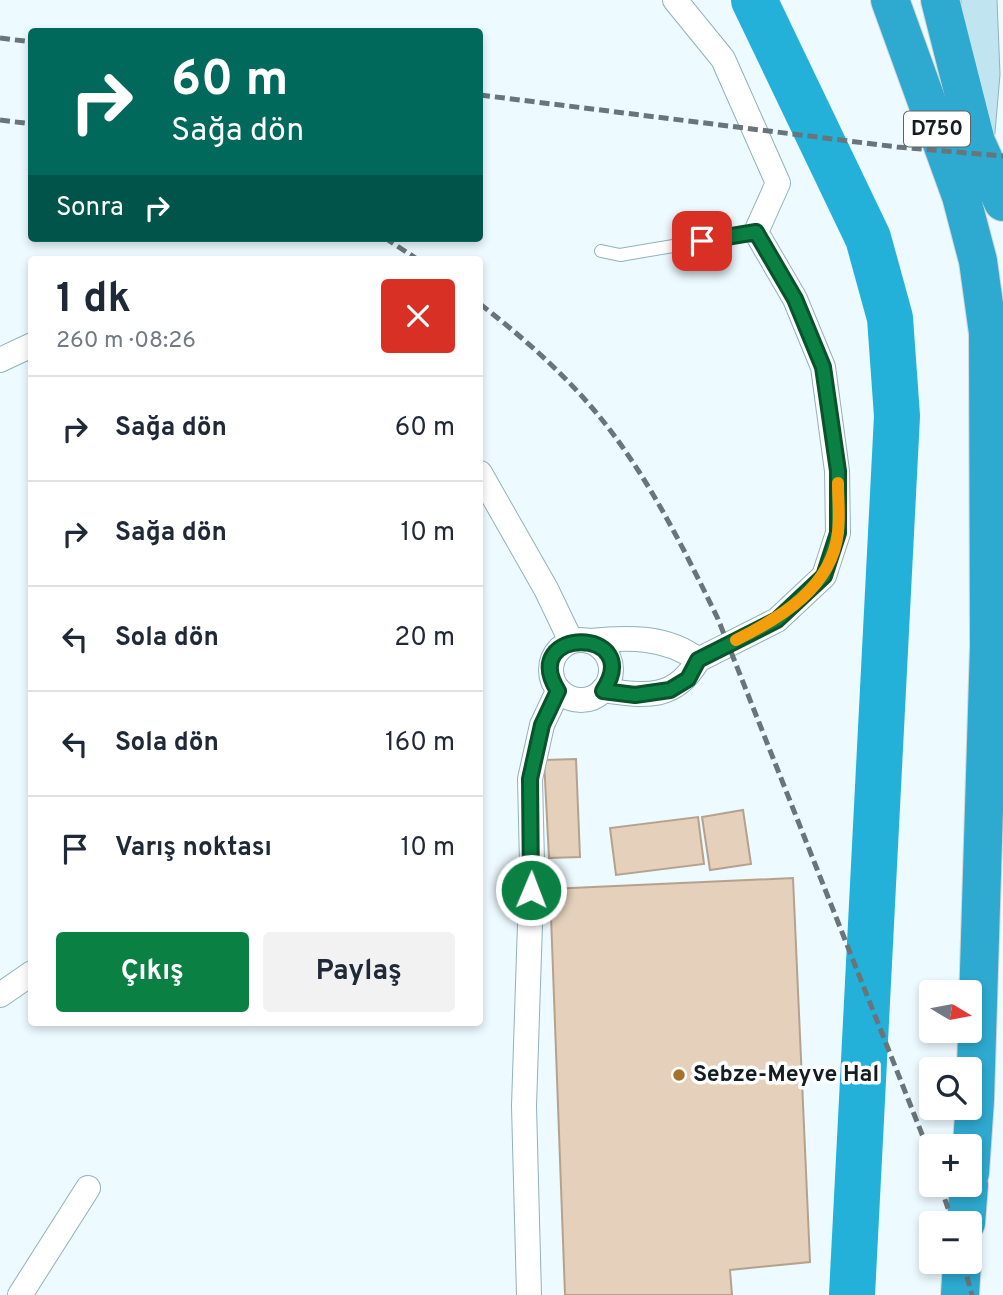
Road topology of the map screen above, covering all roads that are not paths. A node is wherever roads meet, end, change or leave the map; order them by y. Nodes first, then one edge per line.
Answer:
1 (676, 0) edge
2 (890, 0) edge
3 (940, 0) edge
4 (979, 0) edge
5 (976, 142) junction
6 (1002, 200) edge
7 (756, 232) junction
8 (601, 251) dead end
9 (28, 347) edge
10 (0, 360) edge
11 (483, 478) edge
12 (581, 641) junction
13 (698, 660) junction
14 (558, 691) junction
15 (603, 691) junction
16 (28, 976) edge
17 (0, 995) edge
18 (973, 1134) edge
19 (89, 1188) dead end
20 (961, 1274) edge
21 (20, 1295) edge
22 (529, 1295) edge
23 (960, 1295) edge

1 - 7 street
2 - 18 highway, D750
3 - 5 highway, D750
4 - 5 street
5 - 6 highway, D750
7 - 8 lane
7 - 13 street
9 - 10 street
11 - 12 street
12 - 13 street
12 - 14 street
12 - 15 street
13 - 15 street
14 - 15 street
14 - 22 street
16 - 17 street
19 - 21 street
20 - 23 highway

